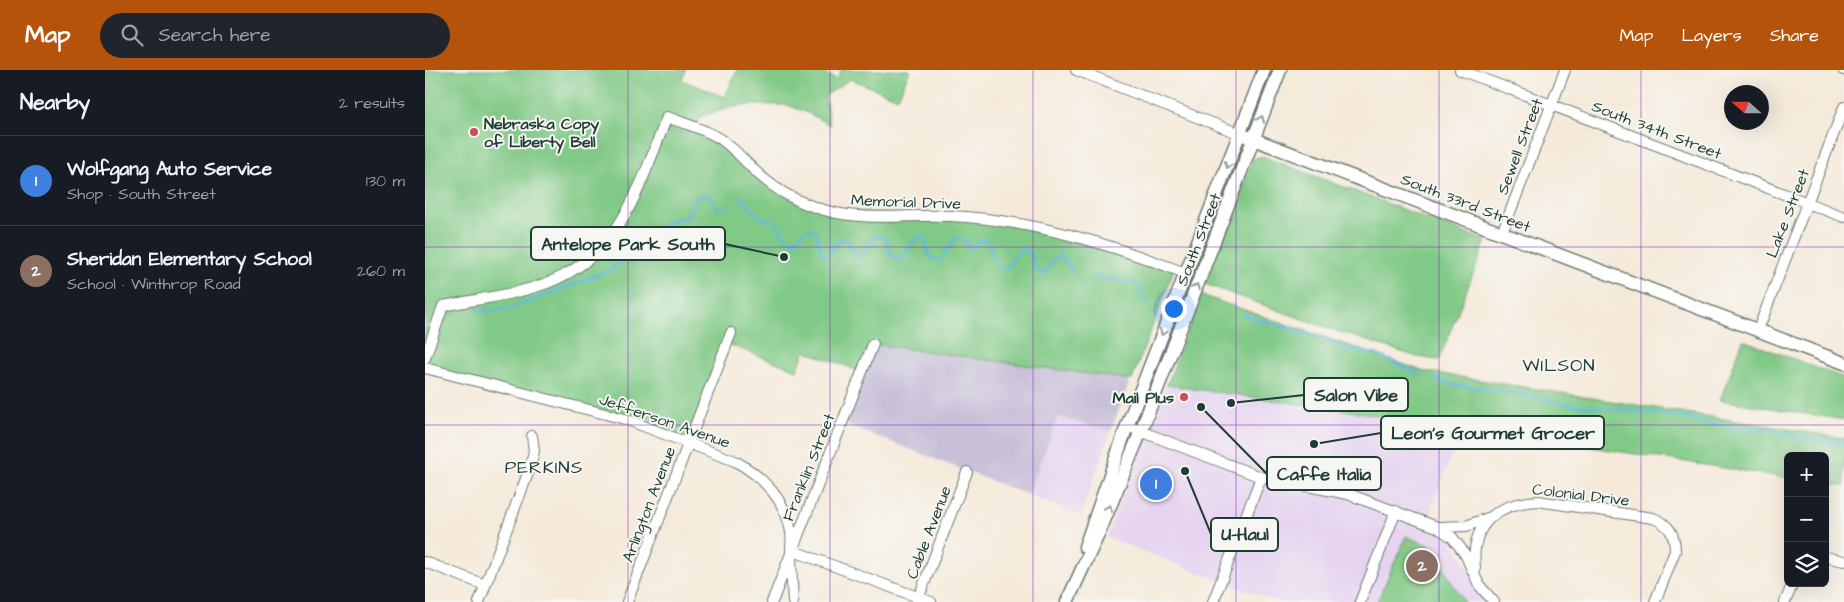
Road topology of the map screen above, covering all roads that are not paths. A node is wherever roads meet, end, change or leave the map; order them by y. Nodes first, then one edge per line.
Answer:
1 (1076, 70) edge
2 (1264, 70) edge
3 (1280, 70) edge
4 (1460, 70) edge
5 (1565, 70) edge
6 (1551, 105) junction
7 (1844, 107) edge
8 (1240, 134) junction
9 (1253, 138) junction
10 (1807, 203) junction
11 (1844, 217) edge
12 (1502, 233) junction
13 (1185, 273) junction
14 (1758, 330) junction
15 (731, 333) dead end
16 (873, 344) dead end
17 (425, 358) edge
18 (1844, 363) edge
19 (425, 368) edge
20 (1127, 426) junction
21 (1141, 432) junction
22 (532, 436) dead end
23 (688, 443) junction
24 (967, 472) dead end
25 (1261, 477) junction
26 (1396, 511) junction
27 (1489, 518) junction
28 (1437, 526) junction
29 (791, 550) junction
30 (1829, 558) edge
31 (1844, 561) edge
32 (425, 562) edge
33 (1475, 576) junction
34 (1074, 584) junction
35 (485, 585) junction
36 (1791, 587) edge
37 (918, 600) edge
38 (479, 602) edge
39 (627, 602) edge
40 (772, 602) edge
41 (793, 602) edge
42 (931, 602) edge
43 (1067, 602) edge
44 (1213, 602) edge
45 (1360, 602) edge
46 (1495, 602) edge
47 (1655, 602) edge
48 (1785, 602) edge

1 - 8 street, South 33rd Street
2 - 8 main road, South Street
9 -> 3 main road, South Street
4 - 6 street, South 34th Street
5 - 6 street, Sewell Street
6 - 10 street, South 34th Street
6 - 12 street, Sewell Street
7 - 10 street, Lake Street
8 - 9 main road, South 33rd Street
8 -> 13 main road, South Street
9 - 12 main road, South 33rd Street
21 -> 9 main road, South Street
10 - 11 street, South 34th Street
10 - 14 street, Lake Street
12 - 14 main road, South 33rd Street
13 - 17 street, Memorial Drive
13 -> 20 main road, South Street
14 - 18 main road, South 33rd Street
15 - 23 street, Arlington Avenue
16 - 29 street, Franklin Street
19 - 23 street, Jefferson Avenue
20 - 21 street
20 - 34 main road, South Street
21 - 25 street
34 -> 21 main road, South Street
22 - 35 street
23 - 29 street, Jefferson Avenue
23 - 39 street, Arlington Avenue
24 - 37 street, Cable Avenue
25 - 26 street
25 - 44 street
26 - 28 street
26 - 45 street
27 - 28 street, Colonial Drive
27 - 33 street, Colonial Drive
27 - 47 street, Colonial Drive
28 - 33 street
29 - 37 street
29 - 40 street, Franklin Street
29 - 41 street, Jefferson Avenue
30 - 31 street
32 - 35 street
33 - 46 street
34 - 43 main road, South Street
35 - 38 street
36 - 48 street
37 - 42 street

